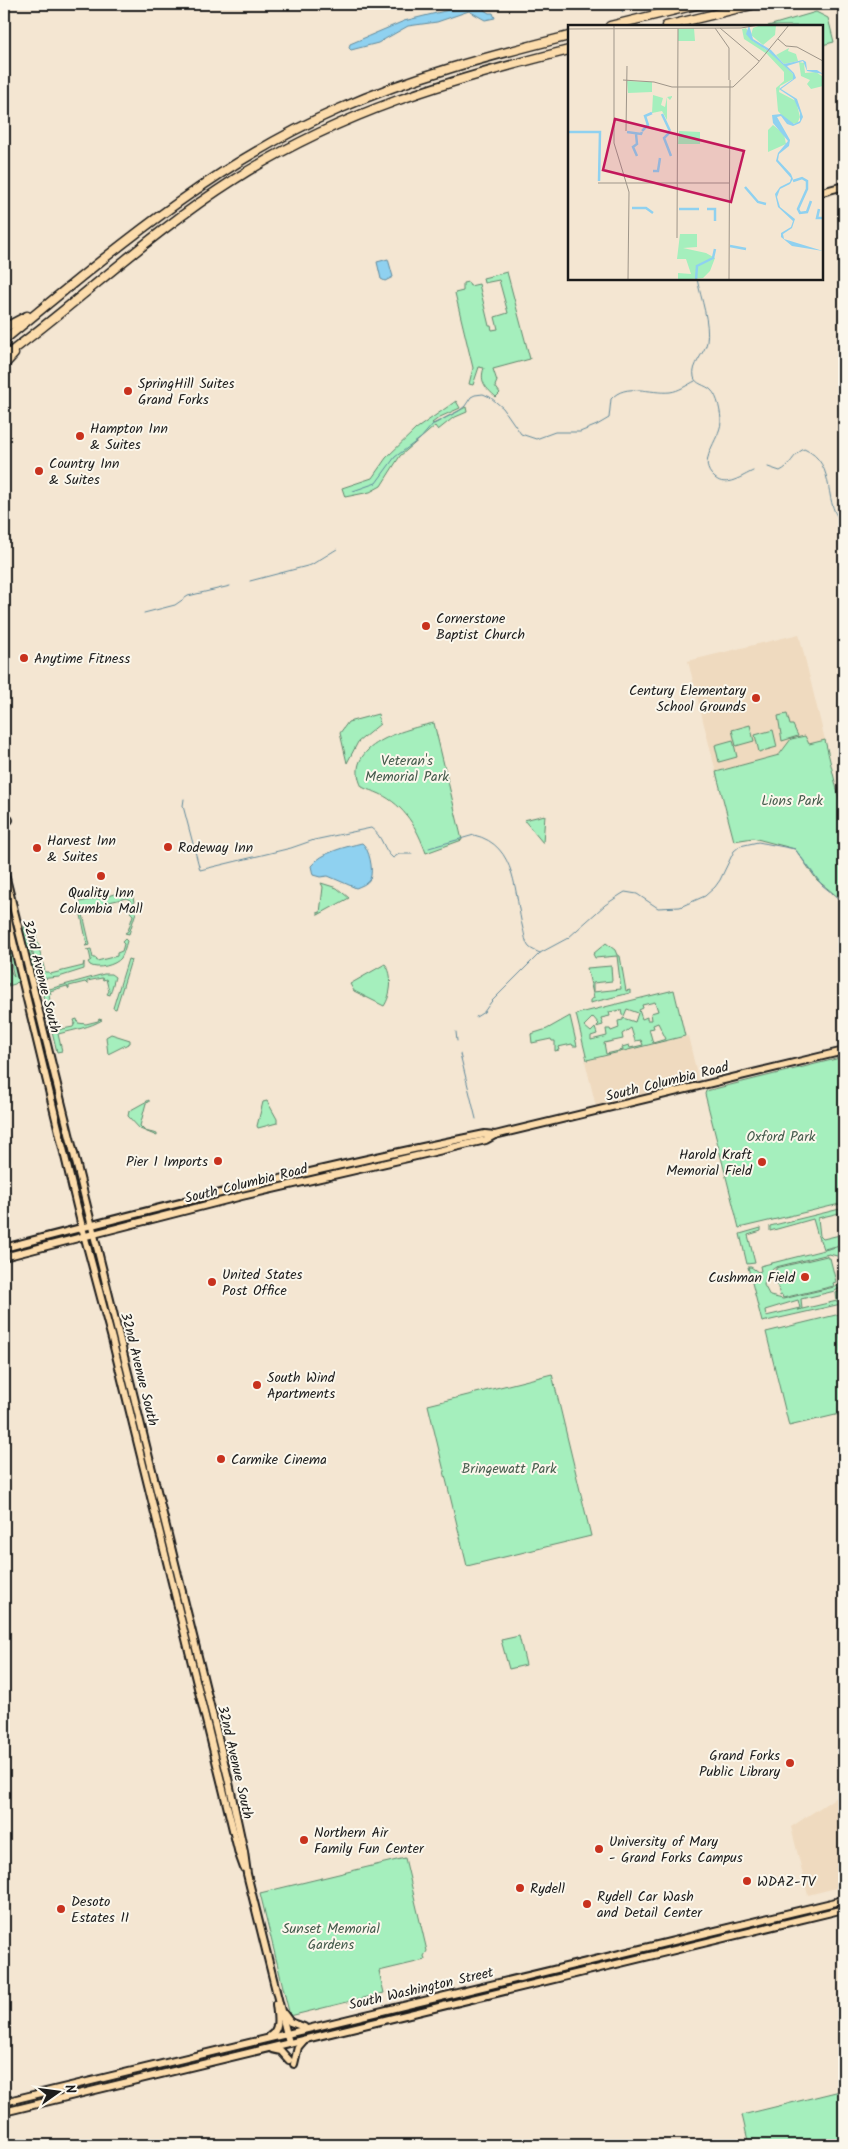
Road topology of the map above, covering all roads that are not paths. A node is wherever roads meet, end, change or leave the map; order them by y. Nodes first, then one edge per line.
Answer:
1 (700, 4) edge
2 (756, 4) edge
3 (614, 25) edge
4 (670, 25) edge
5 (568, 36) edge
6 (568, 50) edge
7 (844, 186) edge
8 (823, 192) edge
9 (42, 308) junction
10 (4, 328) edge
11 (31, 336) junction
12 (4, 340) edge
13 (4, 357) edge
14 (4, 365) edge
15 (4, 870) edge
16 (4, 904) edge
17 (29, 988) junction
18 (844, 1052) edge
19 (495, 1135) junction
20 (373, 1156) junction
21 (375, 1164) junction
22 (240, 1188) junction
23 (242, 1196) junction
24 (91, 1225) junction
25 (82, 1227) junction
26 (94, 1233) junction
27 (84, 1236) junction
28 (35, 1240) junction
29 (4, 1248) edge
30 (4, 1252) edge
31 (4, 1257) edge
32 (102, 1303) junction
33 (129, 1378) junction
34 (142, 1430) junction
35 (134, 1432) junction
36 (157, 1507) junction
37 (844, 1900) edge
38 (844, 1909) edge
39 (275, 1985) junction
40 (279, 2003) junction
41 (394, 2008) junction
42 (396, 2016) junction
43 (312, 2027) junction
44 (287, 2033) junction
45 (267, 2038) junction
46 (305, 2040) junction
47 (289, 2043) junction
48 (268, 2048) junction
49 (4, 2102) edge
50 (4, 2112) edge

1 - 3 highway
2 - 4 highway
5 - 9 highway
6 - 11 highway
7 - 8 main road
9 - 10 highway
9 - 12 highway
11 - 13 highway
11 - 14 highway
15 - 17 main road, 32nd Avenue South
16 - 17 main road, 32nd Avenue South
17 - 24 main road, 32nd Avenue South
17 - 25 main road, 32nd Avenue South
18 - 19 main road, South Columbia Road
19 - 20 main road, South Columbia Road
19 - 21 main road, South Columbia Road
20 - 21 main road
20 - 22 main road, South Columbia Road
21 - 23 main road, South Columbia Road
22 - 23 main road
22 - 24 main road, South Columbia Road
23 - 26 main road, South Columbia Road
24 - 25 main road, South Columbia Road
24 - 26 main road, 32nd Avenue South
25 - 27 main road, 32nd Avenue South
25 - 28 main road, South Columbia Road
26 - 27 main road, South Columbia Road
26 - 33 main road, 32nd Avenue South
27 - 31 main road, South Columbia Road
27 - 32 main road, 32nd Avenue South
28 - 29 main road, South Columbia Road
28 - 30 main road
32 - 33 main road
32 - 35 main road, 32nd Avenue South
33 - 34 main road, 32nd Avenue South
34 - 35 main road
34 - 36 main road, 32nd Avenue South
35 - 36 main road, 32nd Avenue South
36 - 39 main road, 32nd Avenue South
37 - 41 main road, South Washington Street
38 - 42 main road, South Washington Street
39 - 40 main road, 32nd Avenue South
39 - 45 main road
40 - 43 main road
40 - 44 main road, 32nd Avenue South
41 - 42 main road
41 - 43 main road, South Washington Street
42 - 46 main road, South Washington Street
43 - 44 main road, South Washington Street
44 - 45 main road, South Washington Street
44 - 47 main road, 32nd Avenue South
45 - 49 main road, South Washington Street
46 - 47 main road, South Washington Street
46 - 48 main road
47 - 48 main road, South Washington Street
48 - 50 main road, South Washington Street

